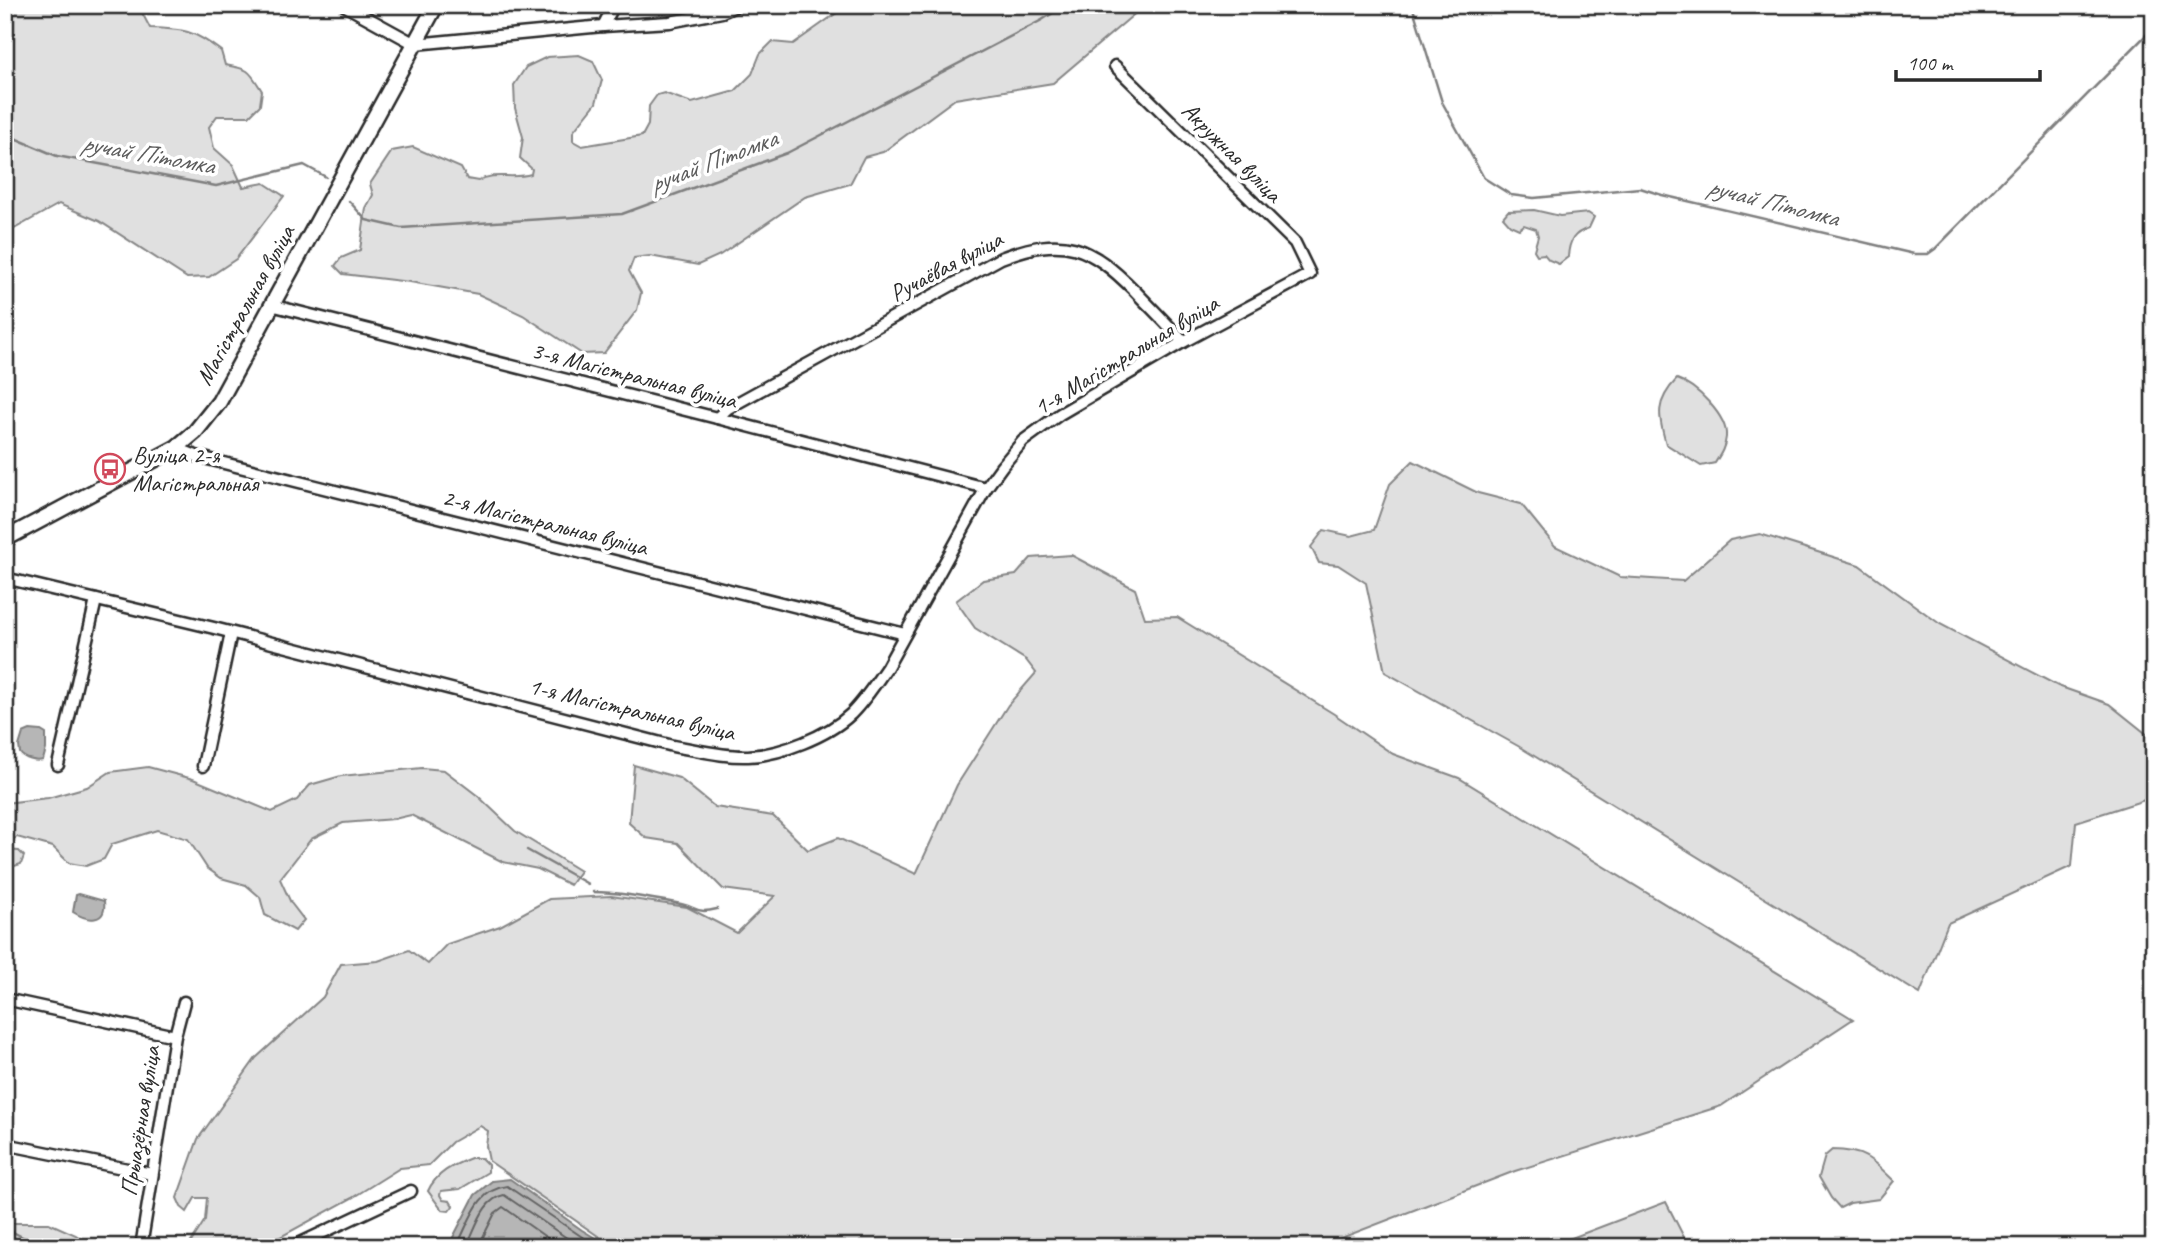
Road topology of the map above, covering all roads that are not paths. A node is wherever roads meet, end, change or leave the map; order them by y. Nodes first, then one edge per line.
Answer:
1 (344, 5) edge
2 (436, 5) edge
3 (614, 5) edge
4 (738, 5) edge
5 (603, 26) junction
6 (415, 44) junction
7 (1115, 66) dead end
8 (1310, 274) joint
9 (271, 305) junction
10 (1183, 342) junction
11 (717, 418) junction
12 (176, 448) junction
13 (986, 488) junction
14 (5, 539) edge
15 (5, 578) edge
16 (96, 600) junction
17 (231, 633) junction
18 (905, 634) junction
19 (58, 765) dead end
20 (203, 766) dead end
21 (5, 999) edge
22 (184, 1002) dead end
23 (175, 1036) junction
24 (5, 1144) edge
25 (152, 1174) junction
26 (411, 1191) dead end
27 (293, 1246) edge
28 (141, 1247) edge

1 - 6 street
2 - 6 street, Магістральная вуліца
3 - 5 street
4 - 5 street
5 - 6 street
6 - 9 street, Магістральная вуліца
7 - 8 street, Акружная вуліца
8 - 10 street, 1-я Магістральная вуліца
9 - 11 street, 3-я Магістральная вуліца
9 - 12 street, Магістральная вуліца
10 - 11 street, Ручаёвая вуліца
10 - 13 street, 1-я Магістральная вуліца
11 - 13 street, 3-я Магістральная вуліца
12 - 14 street, Магістральная вуліца
12 - 18 street, 2-я Магістральная вуліца
13 - 18 street, 1-я Магістральная вуліца
15 - 16 street, 1-я Магістральная вуліца
16 - 17 street, 1-я Магістральная вуліца
16 - 19 street
17 - 18 street, 1-я Магістральная вуліца
17 - 20 street
21 - 23 street
22 - 23 street, Прыазёрная вуліца
23 - 25 street, Прыазёрная вуліца
24 - 25 street
25 - 28 street, Прыазёрная вуліца
26 - 27 street

